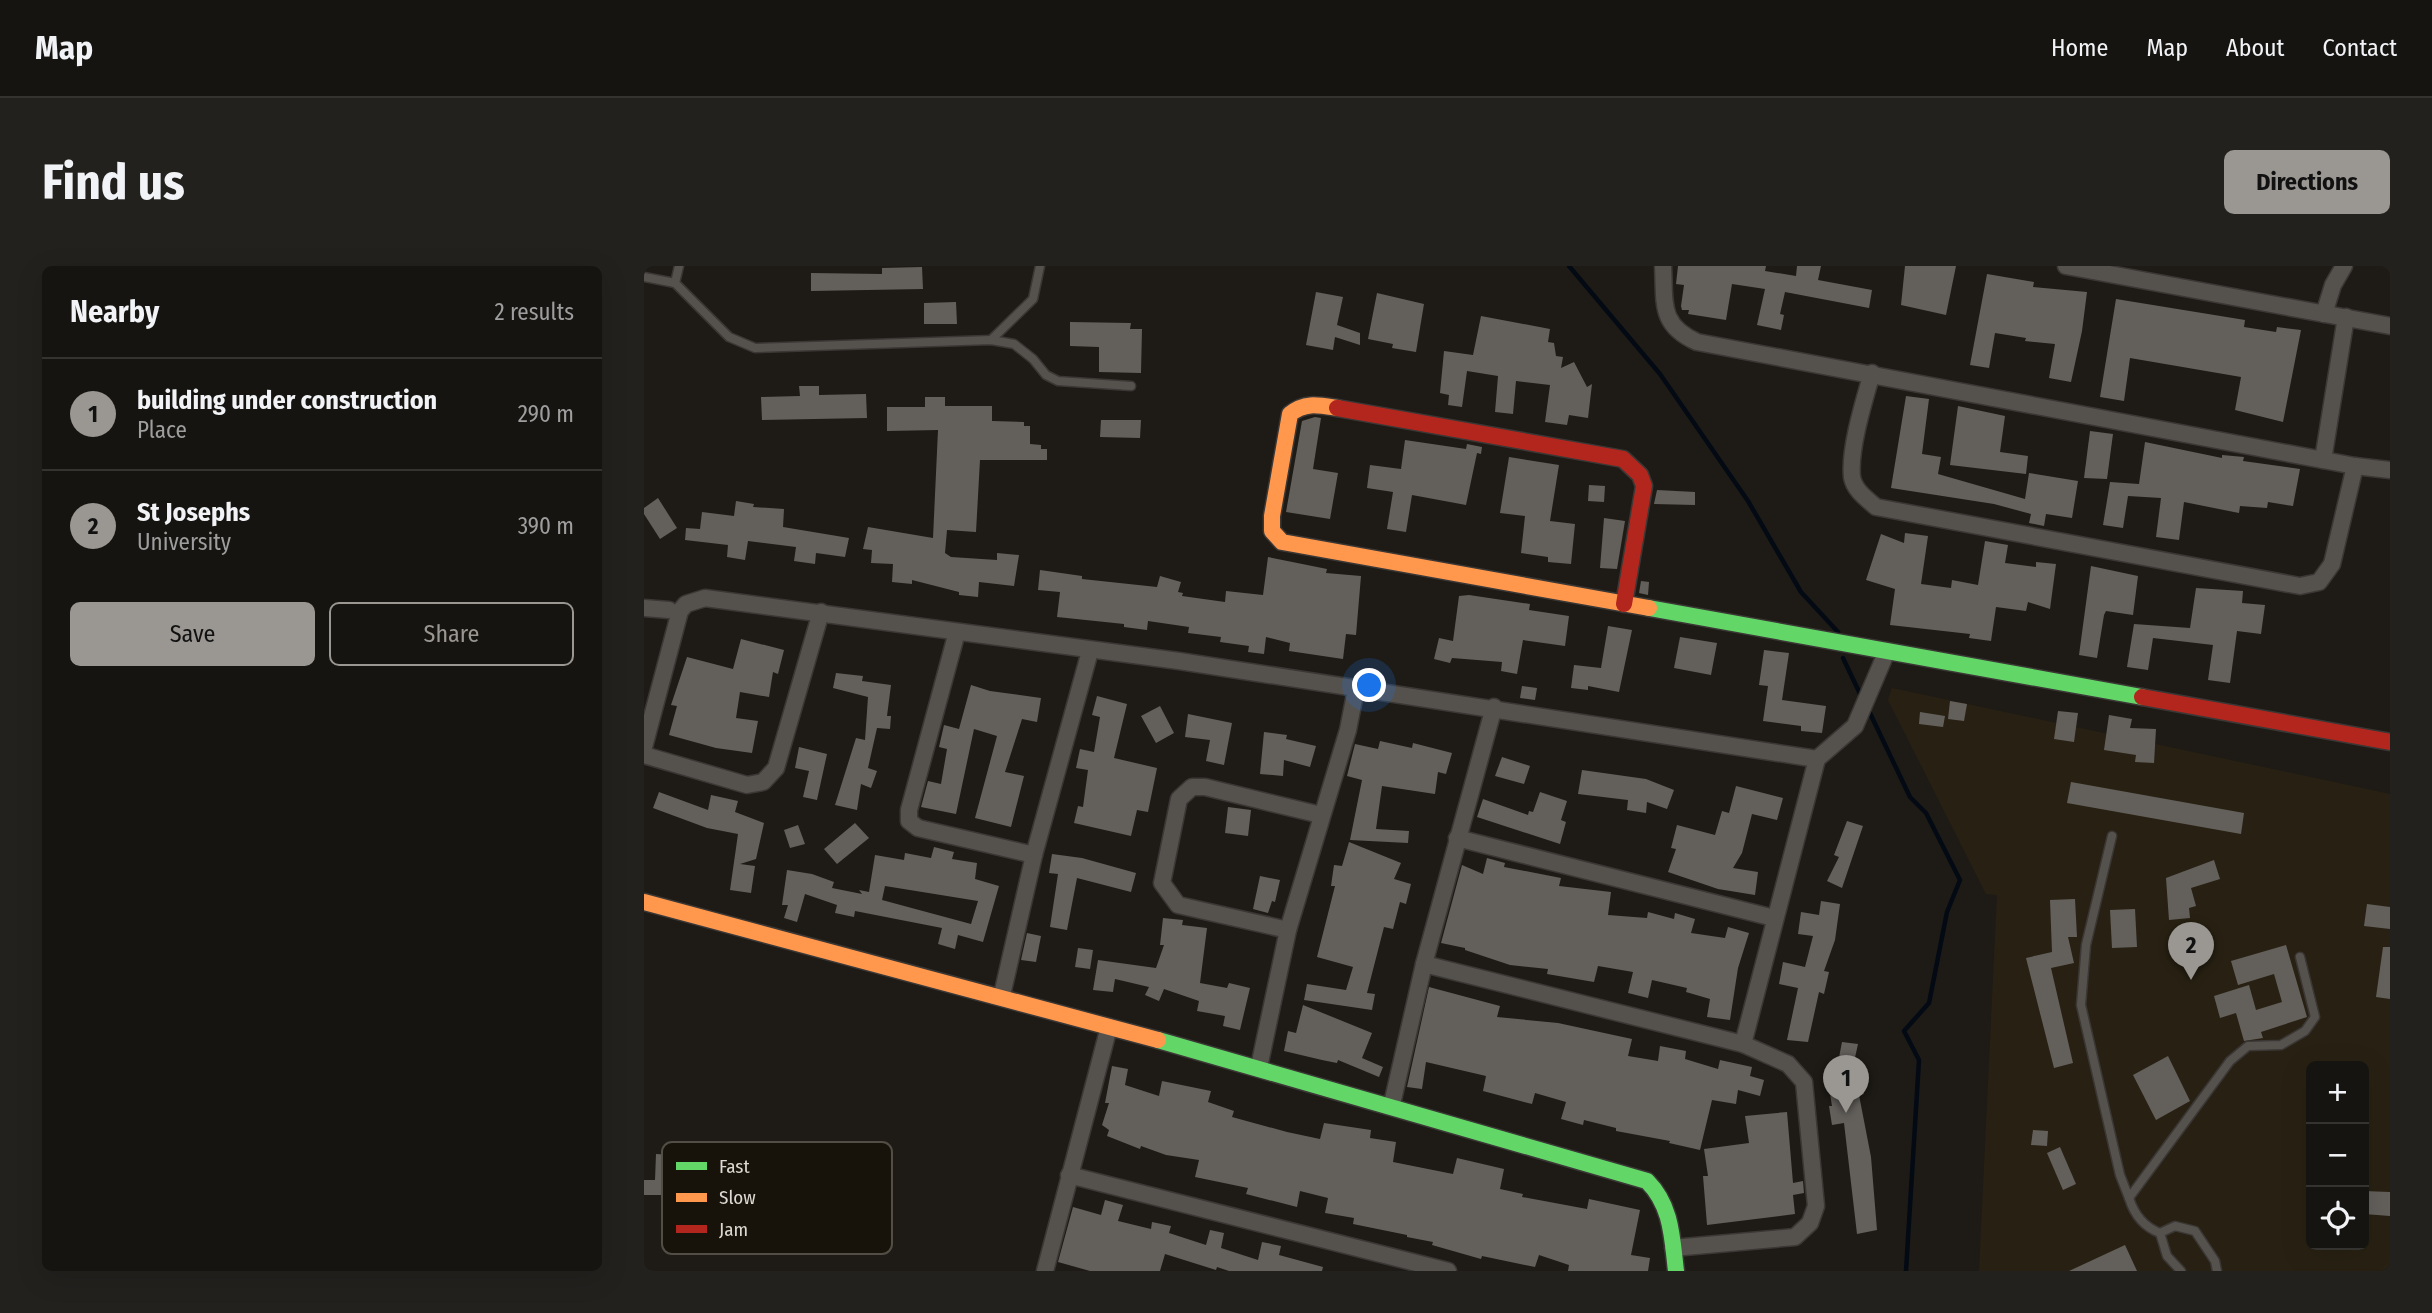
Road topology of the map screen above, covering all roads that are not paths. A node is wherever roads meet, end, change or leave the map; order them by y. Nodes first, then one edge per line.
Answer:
1 (679, 266) edge
2 (1040, 266) edge
3 (1662, 266) edge
4 (2066, 266) edge
5 (2344, 266) edge
6 (644, 277) edge
7 (675, 283) junction
8 (2324, 314) junction
9 (2346, 317) junction
10 (2390, 326) edge
11 (991, 340) junction
12 (1871, 373) junction
13 (1131, 386) dead end
14 (2323, 460) junction
15 (2355, 466) junction
16 (2390, 470) edge
17 (1624, 604) junction
18 (644, 608) edge
19 (669, 610) dead end
20 (821, 612) junction
21 (957, 632) junction
22 (1090, 651) junction
23 (1887, 651) junction
24 (1356, 690) junction
25 (1494, 707) junction
26 (2390, 743) edge
27 (644, 747) edge
28 (644, 755) edge
29 (1817, 759) junction
30 (1321, 815) junction
31 (2112, 836) dead end
32 (1457, 838) junction
33 (1034, 855) junction
34 (644, 902) edge
35 (1774, 918) junction
36 (1289, 930) junction
37 (2300, 957) dead end
38 (1424, 964) junction
39 (1002, 995) junction
40 (1109, 1027) junction
41 (1743, 1044) junction
42 (1259, 1067) junction
43 (1392, 1104) junction
44 (1069, 1175) junction
45 (2129, 1198) junction
46 (2160, 1233) junction
47 (1673, 1248) junction
48 (1045, 1271) edge
49 (1448, 1271) edge
50 (1676, 1271) edge
51 (2181, 1271) edge
52 (2217, 1271) edge

1 - 7 lane
2 - 11 lane
3 - 12 street
4 - 8 street
5 - 8 street
6 - 7 lane
7 - 11 lane
8 - 9 street
9 - 10 street
9 - 14 street
11 - 13 lane
12 - 14 street
12 - 15 street
14 - 15 street
15 - 16 street
17 - 17 street
17 - 23 street
18 - 19 street
20 - 21 street
20 - 27 street
20 - 28 street
21 - 22 street
21 - 33 street
22 - 24 street
22 - 33 street
23 - 26 street
23 - 29 street
24 - 25 street
24 - 30 street
25 - 29 street
25 - 32 street
29 - 35 street
30 - 36 street
30 - 36 street
31 - 45 lane
32 - 35 street
32 - 38 street
33 - 39 street
34 - 39 street
35 - 41 street
36 - 42 street
37 - 45 lane
38 - 41 street
38 - 43 street
39 - 40 street
40 - 42 street
40 - 44 street
41 - 47 street
42 - 43 street
43 - 47 street
44 - 48 street
44 - 49 street
45 - 46 lane
46 - 51 lane
46 - 52 lane
47 - 50 street

